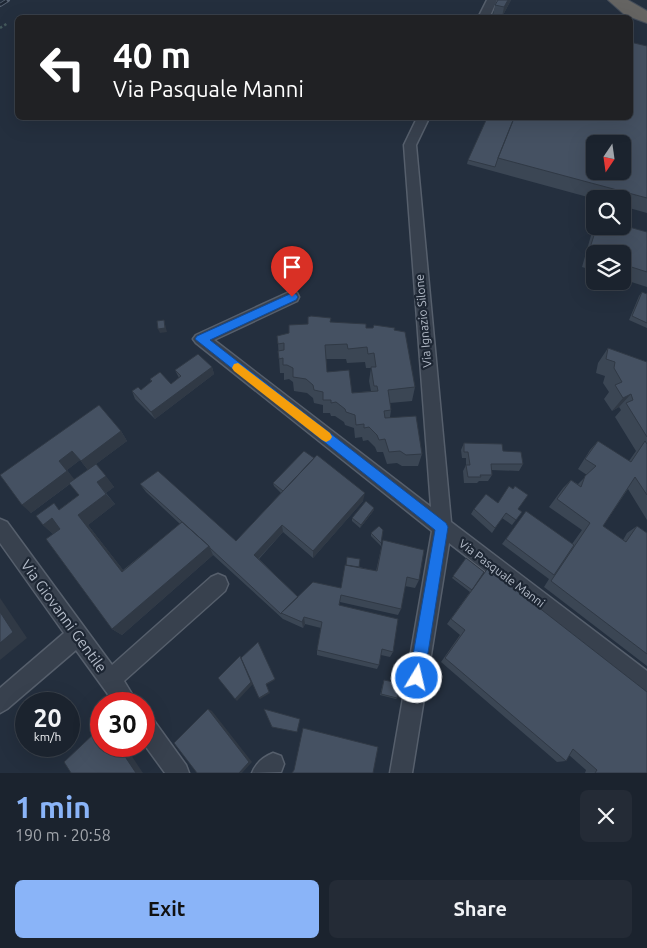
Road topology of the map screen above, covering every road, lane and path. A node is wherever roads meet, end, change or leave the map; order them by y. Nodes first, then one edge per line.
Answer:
1 (492, 0) edge
2 (617, 0) edge
3 (484, 15) edge
4 (647, 18) edge
5 (8, 23) dead end
6 (0, 28) edge
7 (421, 120) edge
8 (292, 297) dead end
9 (442, 527) junction
10 (0, 528) edge
11 (218, 584) dead end
12 (78, 635) junction
13 (110, 680) junction
14 (647, 684) edge
15 (119, 692) edge
16 (0, 702) edge
17 (155, 741) edge
18 (178, 773) edge
19 (401, 773) edge

1 - 3 street
2 - 4 highway
5 - 6 path
7 - 9 street, Via Ignazio Silone
8 - 9 street, Via Pasquale Manni
9 - 14 street, Via Pasquale Manni
9 - 19 street, Via Ignazio Silone
10 - 12 street, Via Giovanni Gentile
11 - 13 street
12 - 13 street, Via Giovanni Gentile
12 - 16 street
13 - 15 street, Via Giovanni Gentile
17 - 18 street

